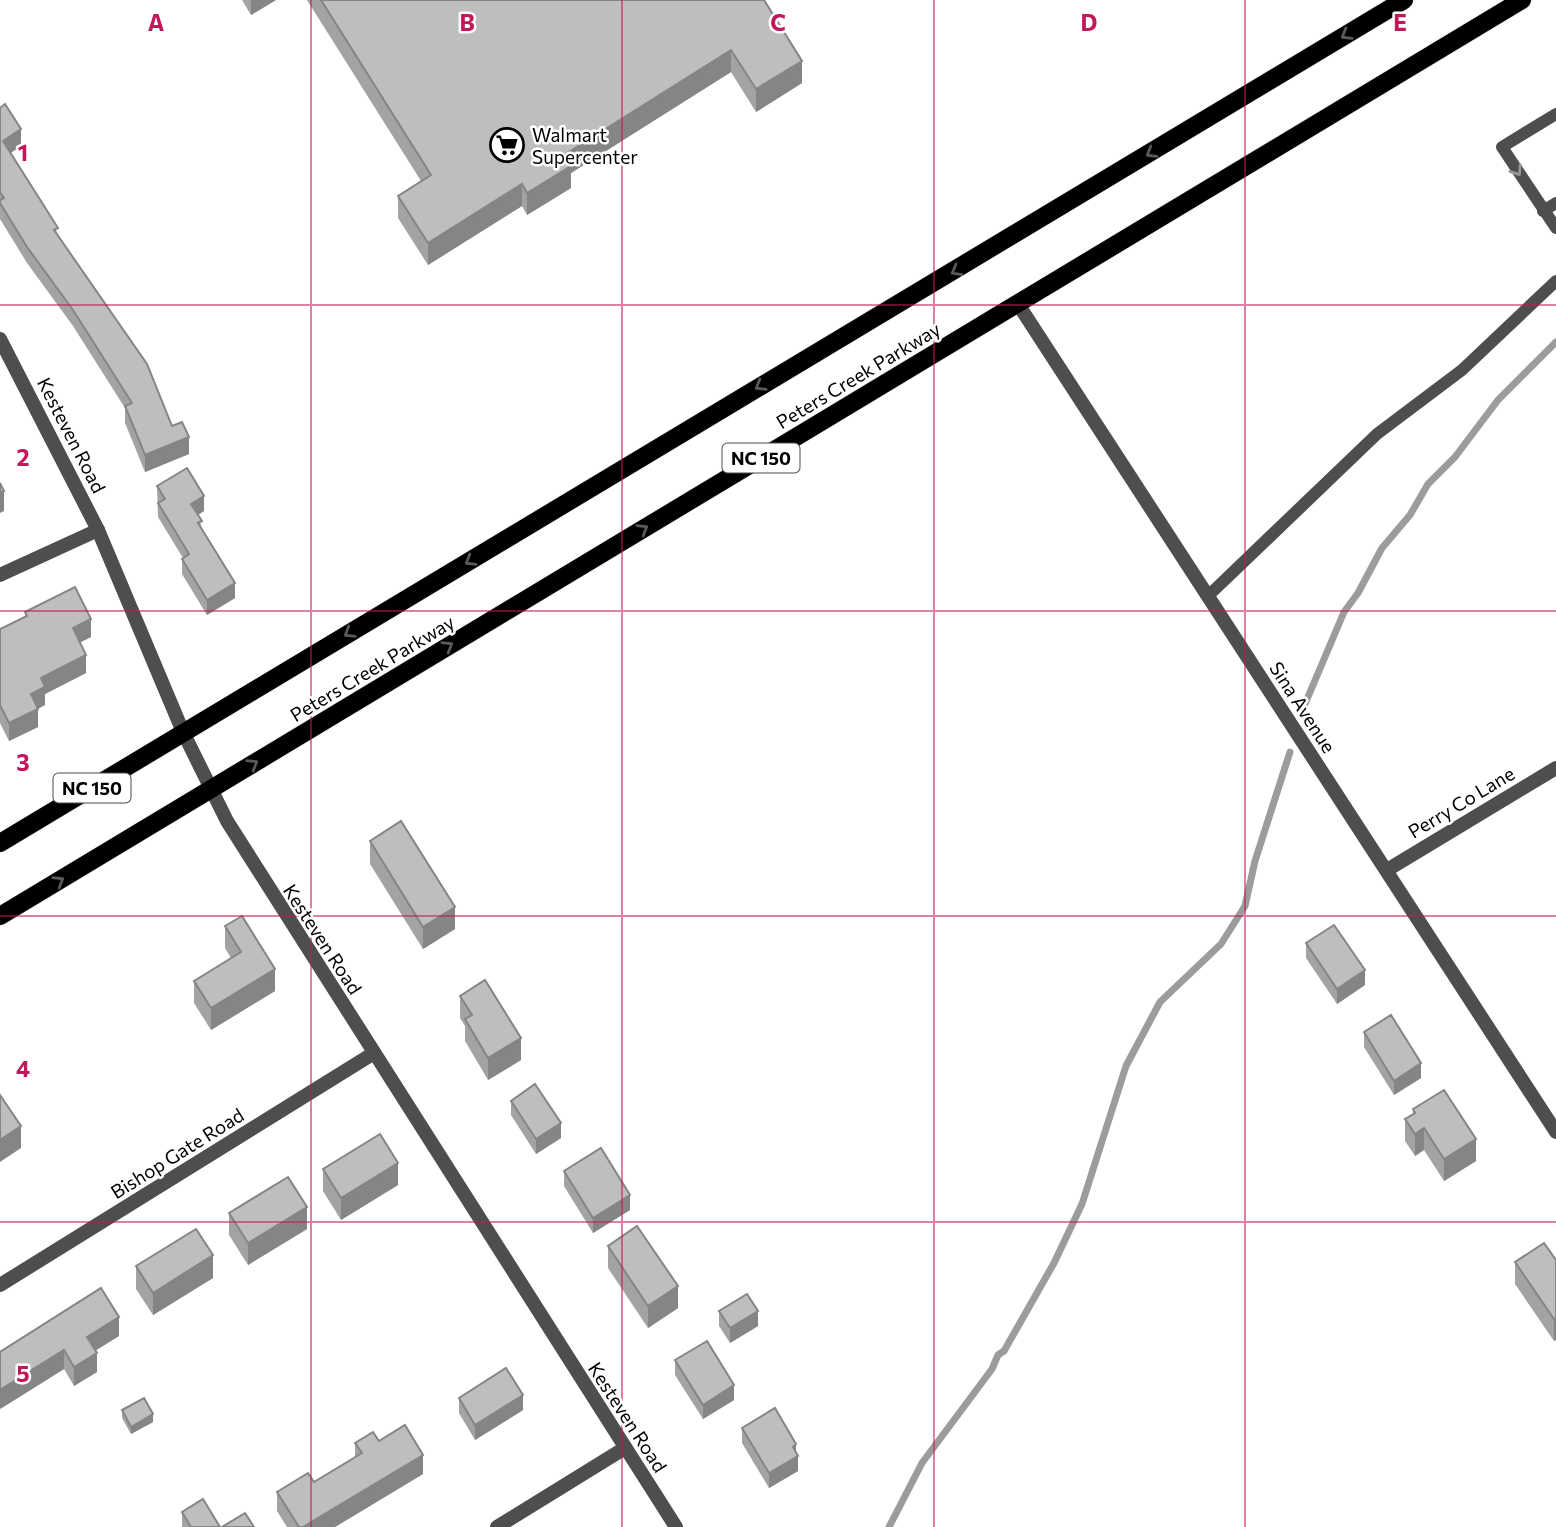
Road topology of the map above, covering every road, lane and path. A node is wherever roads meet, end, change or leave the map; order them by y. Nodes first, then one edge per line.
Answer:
1 (1404, 0) edge
2 (1522, 0) edge
3 (1556, 114) edge
4 (1556, 203) edge
5 (1543, 211) junction
6 (1556, 228) edge
7 (1556, 281) edge
8 (1018, 304) junction
9 (0, 338) edge
10 (98, 530) junction
11 (0, 575) edge
12 (1208, 596) junction
13 (183, 732) junction
14 (1556, 768) edge
15 (211, 790) junction
16 (0, 843) edge
17 (1387, 870) junction
18 (0, 916) edge
19 (374, 1053) junction
20 (1556, 1132) edge
21 (0, 1285) edge
22 (625, 1448) junction
23 (497, 1527) edge
24 (676, 1527) edge

1 -> 13 main road, Peters Creek Parkway / NC 150
2 - 8 main road, Peters Creek Parkway / NC 150
3 -> 5 lane
4 - 5 lane
5 - 6 lane
7 - 12 lane
8 - 12 street, Sina Avenue
15 -> 8 main road, Peters Creek Parkway / NC 150
9 - 10 street, Kesteven Road
10 - 11 street
10 - 13 street, Kesteven Road
12 - 17 street, Sina Avenue
13 - 15 street, Kesteven Road
13 - 16 main road, Peters Creek Parkway / NC 150
14 - 17 street, Perry Co Lane
18 -> 15 main road, Peters Creek Parkway / NC 150
15 - 19 street, Kesteven Road
17 - 20 street, Sina Avenue
19 - 21 street, Bishop Gate Road
19 - 22 street, Kesteven Road
22 - 23 street
22 - 24 street, Kesteven Road

